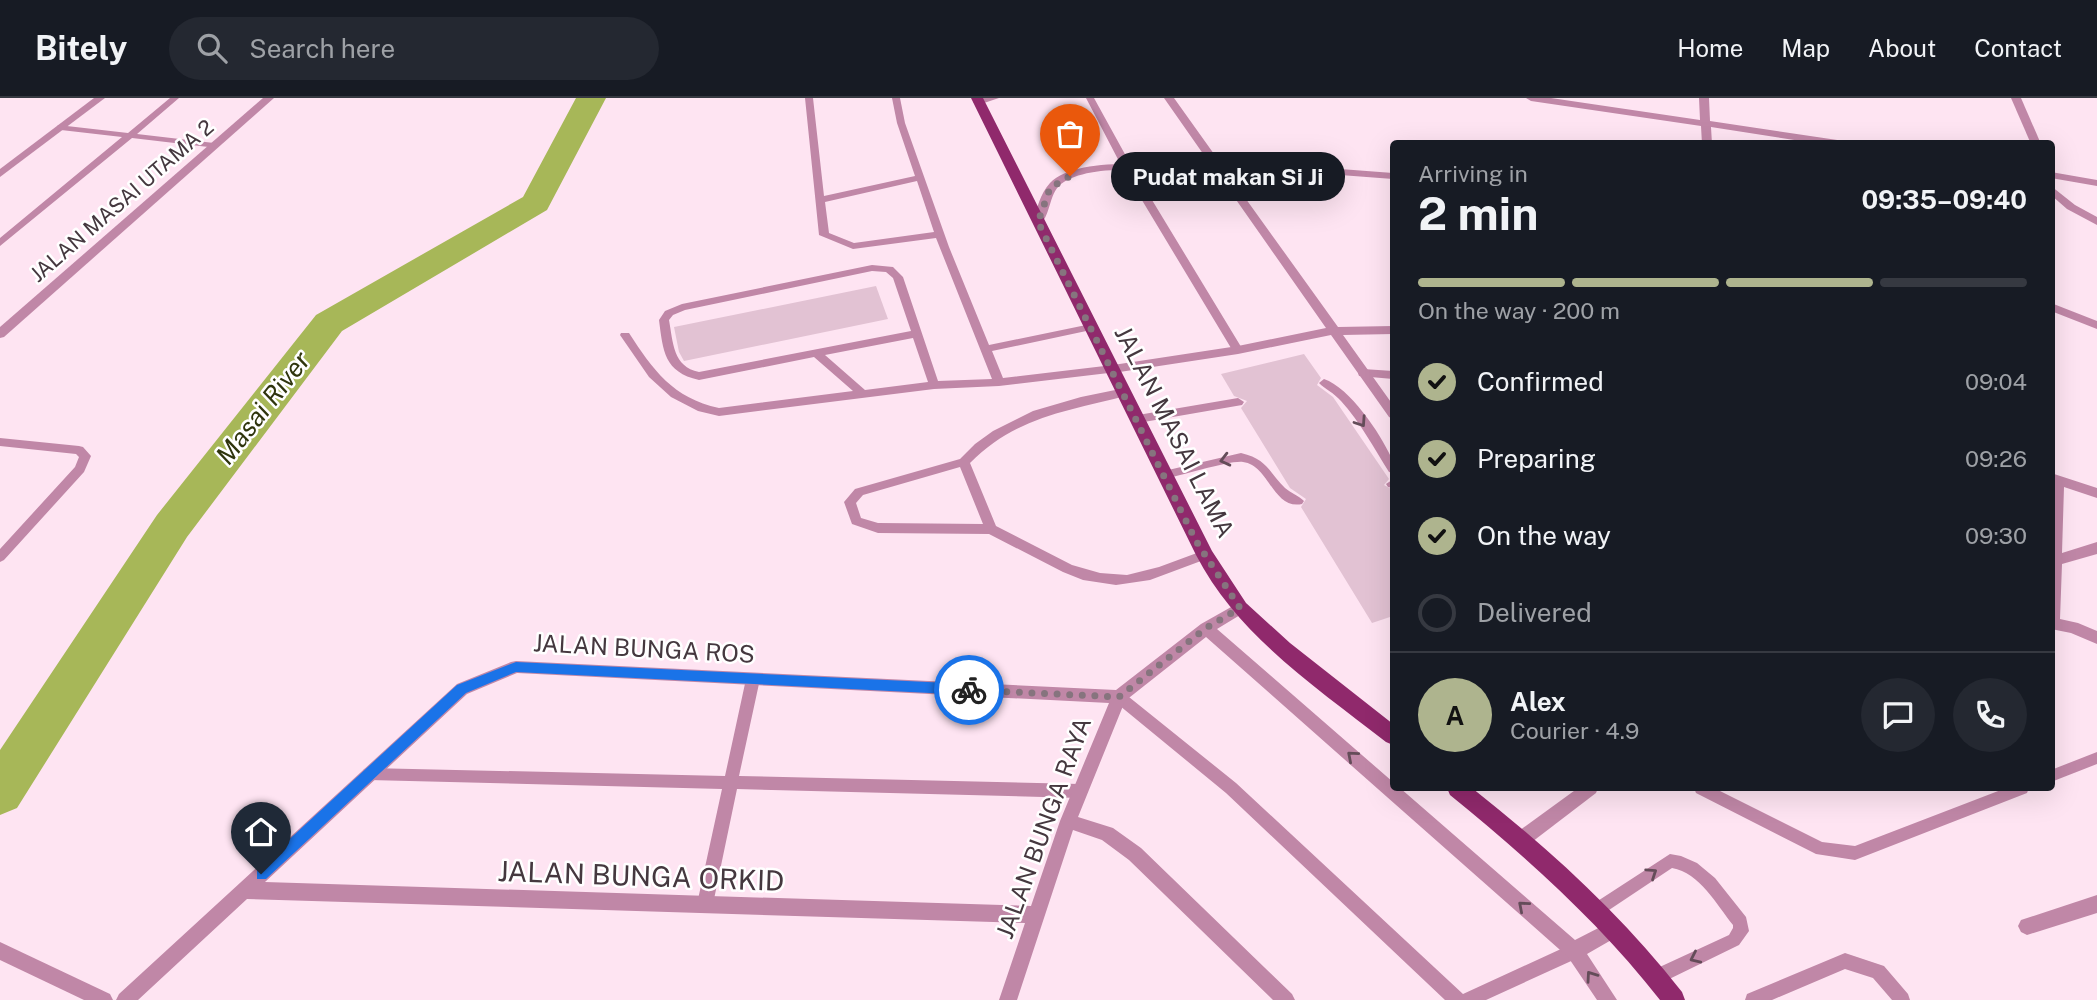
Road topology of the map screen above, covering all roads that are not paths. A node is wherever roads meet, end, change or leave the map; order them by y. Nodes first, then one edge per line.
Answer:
1 (100, 98) edge
2 (176, 98) edge
3 (269, 98) edge
4 (809, 98) edge
5 (896, 98) edge
6 (994, 98) edge
7 (1090, 98) edge
8 (1170, 98) edge
9 (1531, 98) edge
10 (1704, 98) edge
11 (2016, 98) edge
12 (977, 100) edge
13 (1705, 125) junction
14 (61, 127) junction
15 (129, 135) junction
16 (1707, 140) edge
17 (1815, 140) edge
18 (2034, 140) edge
19 (214, 146) junction
20 (1127, 167) junction
21 (1219, 171) junction
22 (0, 174) edge
23 (1390, 176) edge
24 (2055, 176) edge
25 (920, 178) junction
26 (2097, 183) edge
27 (2055, 192) edge
28 (820, 200) junction
29 (1038, 222) junction
30 (2097, 222) edge
31 (940, 234) junction
32 (0, 243) edge
33 (2055, 309) edge
34 (2097, 325) edge
35 (1091, 327) junction
36 (3, 328) edge
37 (1390, 330) edge
38 (1332, 331) junction
39 (916, 334) junction
40 (625, 335) dead end
41 (985, 349) junction
42 (1238, 350) junction
43 (818, 355) junction
44 (1113, 369) junction
45 (1363, 373) junction
46 (1390, 375) edge
47 (999, 382) junction
48 (1324, 383) dead end
49 (934, 385) junction
50 (1125, 392) junction
51 (862, 393) junction
52 (1238, 402) dead end
53 (1390, 410) edge
54 (1138, 419) junction
55 (0, 442) edge
56 (964, 462) junction
57 (1390, 465) edge
58 (1164, 475) junction
59 (2055, 479) edge
60 (2096, 493) edge
61 (1298, 501) dead end
62 (991, 529) junction
63 (2097, 548) edge
64 (1205, 555) junction
65 (0, 557) edge
66 (2055, 561) edge
67 (1240, 608) junction
68 (2055, 624) edge
69 (1206, 628) junction
70 (2097, 638) edge
71 (753, 679) junction
72 (1119, 697) junction
73 (1390, 735) edge
74 (2097, 758) edge
75 (369, 774) junction
76 (2055, 774) edge
77 (731, 783) junction
78 (1390, 790) edge
79 (1080, 791) junction
80 (1392, 791) edge
81 (1461, 791) edge
82 (1586, 791) edge
83 (1707, 791) edge
84 (2014, 791) edge
85 (1068, 821) junction
86 (1522, 839) junction
87 (243, 890) junction
88 (705, 904) junction
89 (2097, 904) edge
90 (1595, 911) junction
91 (1037, 915) junction
92 (2027, 926) dead end
93 (1614, 929) junction
94 (0, 951) edge
95 (1574, 951) junction
96 (1657, 977) junction
97 (104, 1000) edge
98 (125, 1000) edge
99 (1008, 1000) edge
100 (1286, 1000) edge
101 (1457, 1000) edge
102 (1468, 1000) edge
103 (1608, 1000) edge
104 (1674, 1000) edge
105 (1753, 1000) edge
106 (1902, 1000) edge

1 - 14 street
2 - 15 lane
3 - 19 street, JALAN MASAI UTAMA 2
4 - 28 lane
5 - 25 lane
6 - 12 street
7 - 20 lane
8 - 21 street
9 - 13 street
10 - 13 street
11 - 18 street
12 - 29 main road, JALAN MASAI LAMA
13 - 16 street
13 - 17 street
14 - 15 lane
14 - 22 street
15 - 19 lane
15 - 32 lane
19 - 36 street, JALAN MASAI UTAMA 2
20 - 21 street
20 - 29 street
20 - 42 lane
21 - 23 street
21 - 38 street
24 - 26 street
25 - 28 lane
25 - 31 lane
27 - 30 street
28 - 31 lane
29 - 35 main road, JALAN MASAI LAMA
31 - 41 lane
33 - 34 street
35 - 41 lane
35 - 44 main road, JALAN MASAI LAMA
37 - 38 street
38 - 42 street
38 - 45 street
39 - 43 lane
39 - 43 lane
39 - 49 lane
40 - 51 lane
41 - 47 lane
42 - 44 street
43 - 51 lane
44 - 47 lane
44 - 50 main road, JALAN MASAI LAMA
45 - 46 lane
45 - 53 street
47 - 49 lane
48 -> 57 lane
49 - 51 lane
50 - 54 main road, JALAN MASAI LAMA
50 - 56 lane
52 - 54 lane
54 - 58 main road, JALAN MASAI LAMA
55 - 65 lane
56 - 62 lane
56 - 62 lane
61 -> 58 lane
58 - 64 main road, JALAN MASAI LAMA
59 - 60 street
62 - 64 lane
63 - 66 street
64 - 67 main road, JALAN MASAI LAMA
67 - 69 street, JALAN BUNGA RAYA
67 - 73 main road, JALAN MASAI LAMA
68 - 70 street
69 - 72 street, JALAN BUNGA RAYA
78 -> 69 street
71 - 72 street, JALAN BUNGA ROS
71 - 75 street, JALAN BUNGA ROS
71 - 77 lane
72 - 79 street, JALAN BUNGA RAYA
72 - 101 lane
74 - 76 lane
75 - 77 lane
75 - 87 street, JALAN BUNGA ROS
77 - 79 lane
77 - 88 lane
79 - 85 street, JALAN BUNGA RAYA
95 -> 80 street
81 - 86 main road
82 - 86 street
83 - 84 lane
85 - 91 street, JALAN BUNGA RAYA
85 - 100 street
86 - 90 main road
87 - 88 street, JALAN BUNGA ORKID
87 - 98 street, JALAN BUNGA ROS
88 - 91 street, JALAN BUNGA ORKID
89 - 92 street
90 - 93 main road
90 -> 96 lane
91 - 99 street, JALAN BUNGA RAYA
93 - 95 street
93 - 96 main road
94 - 97 street
95 - 102 lane
103 -> 95 street
96 - 104 main road
105 - 106 lane

